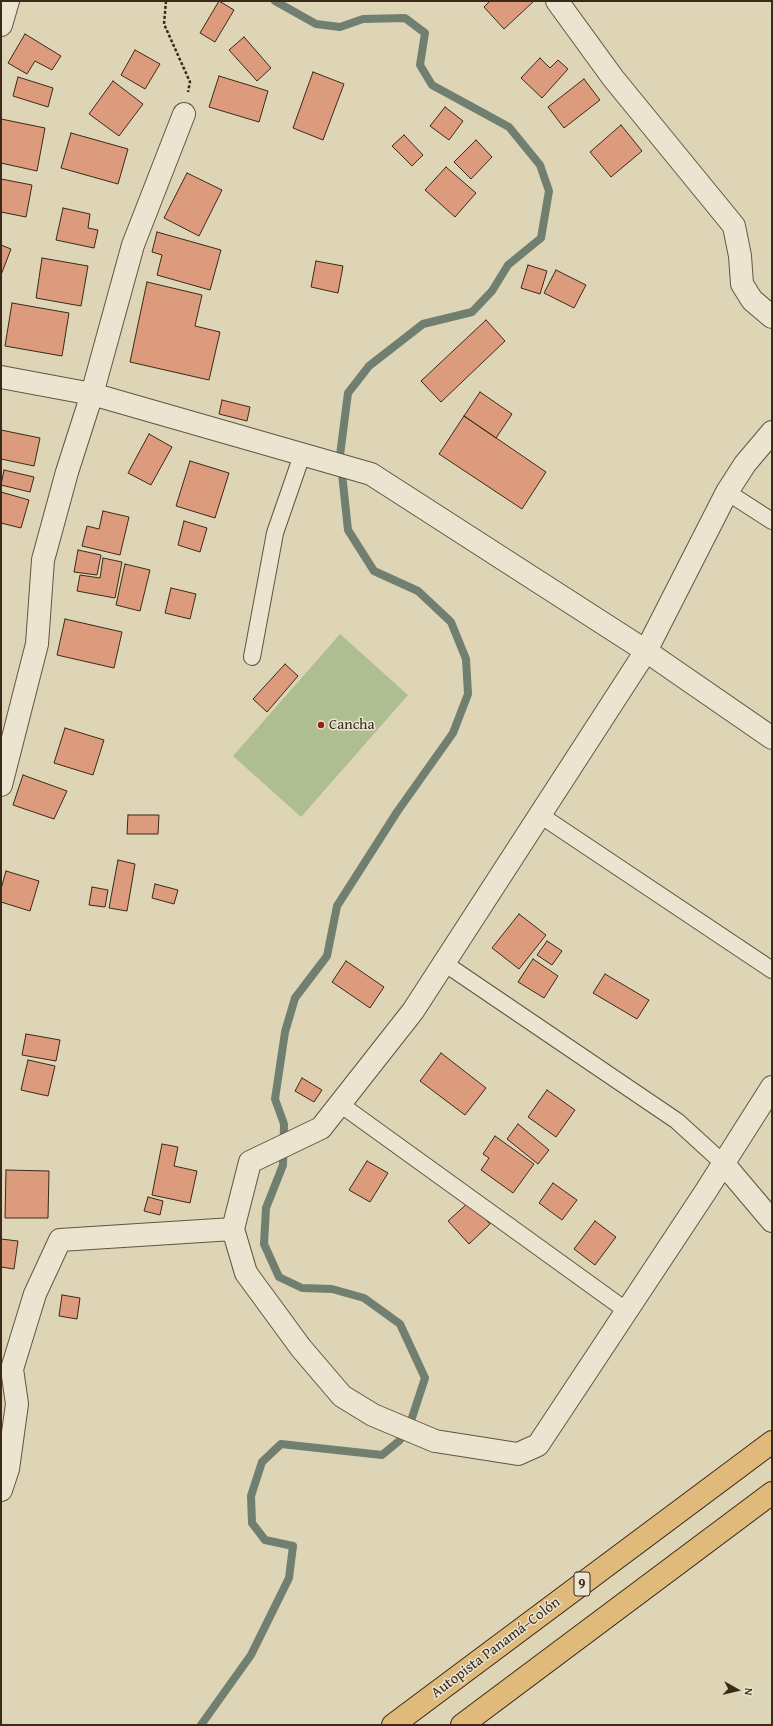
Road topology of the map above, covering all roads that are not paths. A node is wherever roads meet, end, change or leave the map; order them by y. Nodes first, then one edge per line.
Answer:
1 (557, 1) edge
2 (8, 2) edge
3 (1, 25) edge
4 (184, 114) road end
5 (772, 316) edge
6 (1, 377) edge
7 (92, 394) junction
8 (772, 432) edge
9 (311, 457) junction
10 (727, 492) junction
11 (772, 521) edge
12 (646, 651) junction
13 (252, 657) dead end
14 (772, 738) edge
15 (1, 784) edge
16 (540, 815) junction
17 (444, 963) junction
18 (772, 970) edge
19 (772, 1087) edge
20 (340, 1104) junction
21 (724, 1163) junction
22 (772, 1222) edge
23 (233, 1229) junction
24 (627, 1310) junction
25 (772, 1442) edge
26 (1, 1490) edge
27 (772, 1493) edge
28 (393, 1725) edge
29 (462, 1725) edge

1 - 5 street
2 - 3 street
4 - 7 street
6 - 7 street
7 - 9 street
7 - 15 street
8 - 10 street
9 - 12 street
9 - 13 lane
10 - 11 lane
10 - 12 street
12 - 14 street
12 - 16 street
16 - 17 street
16 - 18 lane
17 - 20 street
17 - 21 lane
19 - 21 street
20 - 23 street
20 - 24 lane
21 - 22 street
21 - 24 street
23 - 24 street
23 - 26 street
25 - 28 highway, Autopista Panamá–Colón / 9
27 - 29 highway

